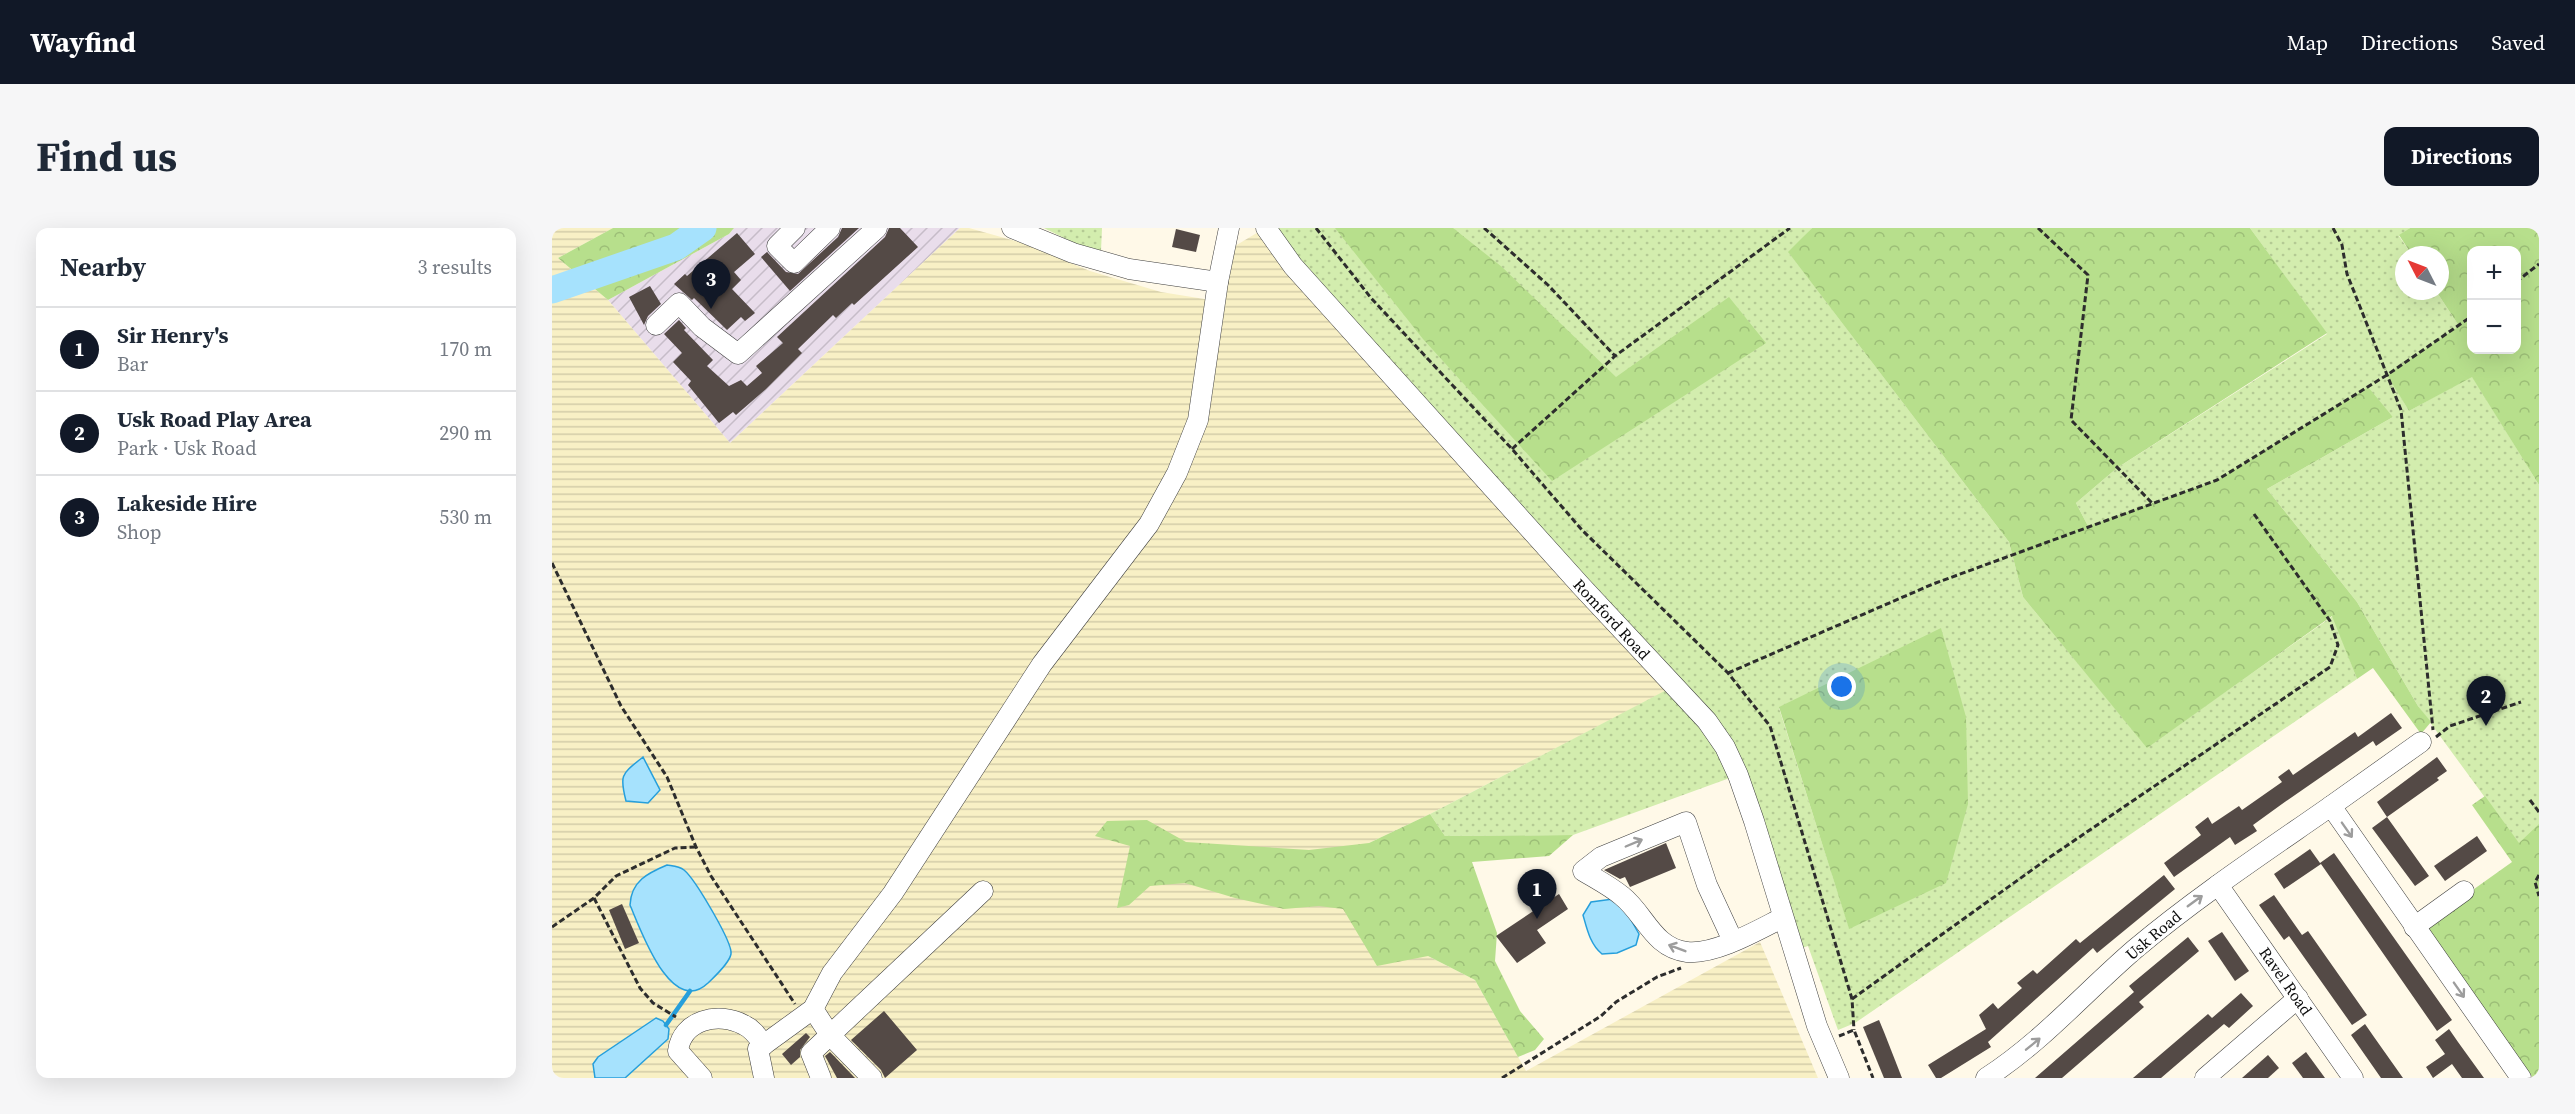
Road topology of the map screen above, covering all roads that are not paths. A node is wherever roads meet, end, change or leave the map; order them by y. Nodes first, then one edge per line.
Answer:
1 (795, 228) edge
2 (830, 228) edge
3 (877, 228) edge
4 (1012, 228) edge
5 (1230, 228) edge
6 (1266, 228) edge
7 (1218, 282) junction
8 (656, 325) dead end
9 (2428, 740) road end
10 (2331, 806) junction
11 (2218, 885) junction
12 (983, 891) dead end
13 (2464, 891) dead end
14 (1782, 918) junction
15 (2414, 927) junction
16 (1733, 941) junction
17 (2298, 998) junction
18 (807, 1012) junction
19 (830, 1035) junction
20 (764, 1045) junction
21 (702, 1078) edge
22 (764, 1078) edge
23 (821, 1078) edge
24 (872, 1078) edge
25 (1839, 1078) edge
26 (1986, 1078) edge
27 (2205, 1078) edge
28 (2354, 1078) edge
29 (2521, 1078) edge

1 - 2 street
3 - 8 street
4 - 7 street
5 - 7 street
6 - 14 street, Romford Road
7 - 18 street
9 - 10 street, Usk Road
10 - 11 street, Usk Road
10 -> 15 street
11 - 17 street, Ravel Road
26 -> 11 street, Usk Road
12 - 19 street
13 - 15 street
14 - 16 street
14 - 25 street, Romford Road
15 -> 29 street
16 -> 16 street
17 - 27 street
17 - 28 street, Ravel Road
18 - 19 street
18 - 20 street
19 - 23 street
19 - 24 street
20 - 21 street
20 - 22 street

